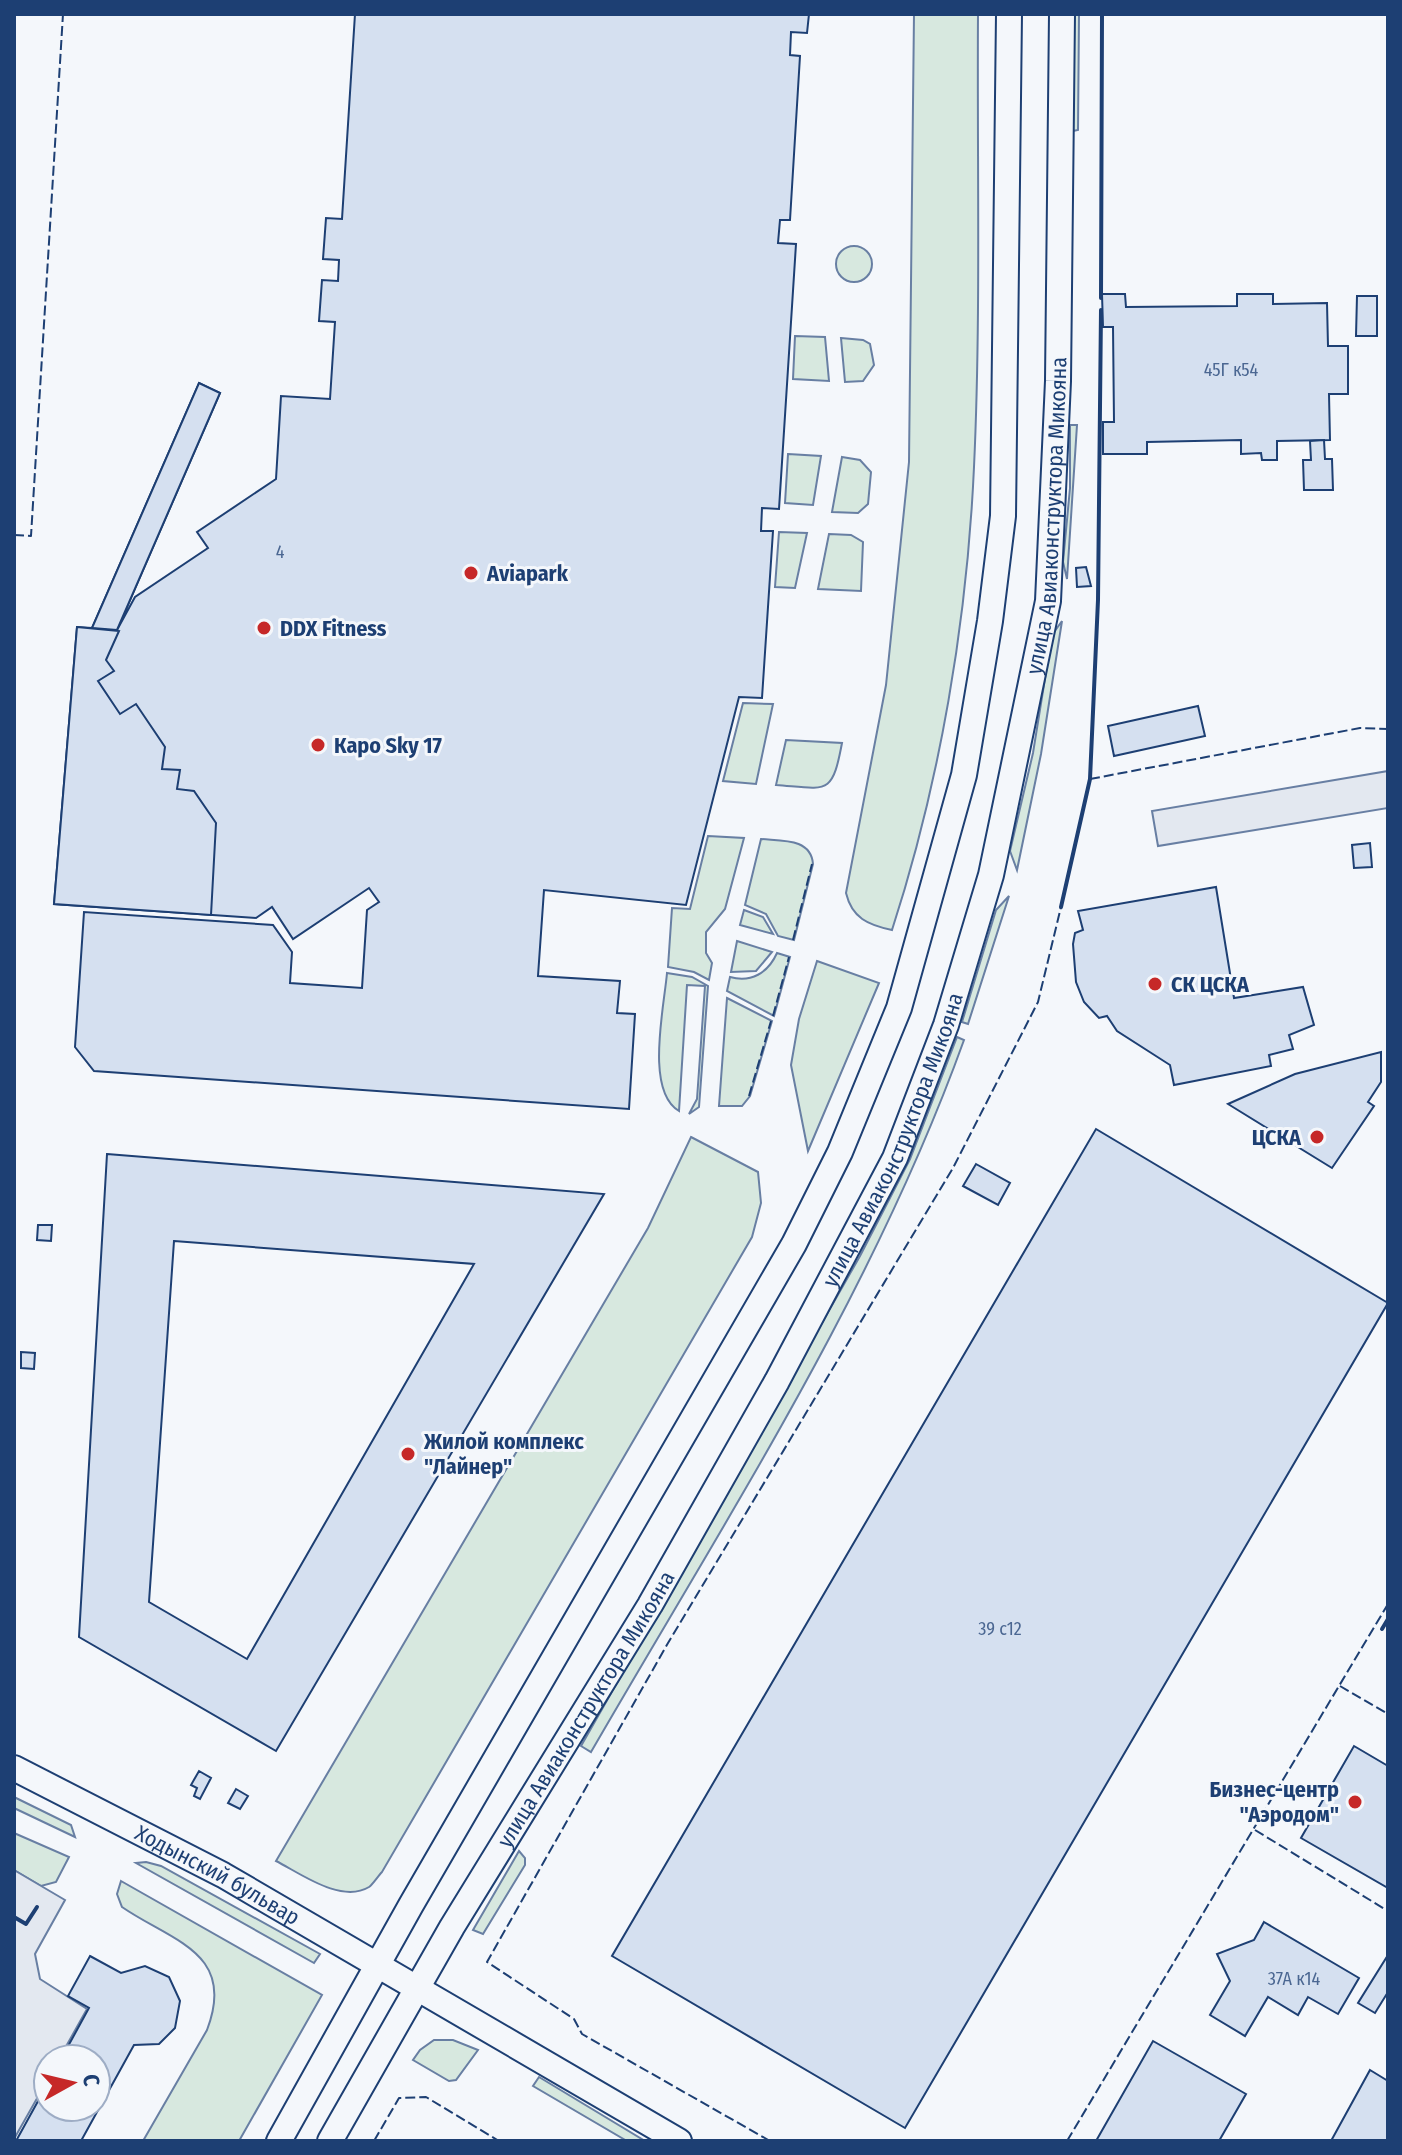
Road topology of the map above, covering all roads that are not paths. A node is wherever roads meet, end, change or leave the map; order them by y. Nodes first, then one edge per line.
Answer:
1 (1009, 14) edge
2 (1062, 14) edge
3 (14, 1768) edge
4 (378, 1965) junction
5 (417, 1987) junction
6 (279, 2141) edge
7 (330, 2141) edge
8 (679, 2141) edge

1 - 4 street, улица Авиаконструктора Микояна
2 - 5 street, улица Авиаконструктора Микояна
3 - 4 street, Ходынский бульвар
4 - 5 street, Ходынский бульвар
4 - 6 street, улица Авиаконструктора Микояна
5 - 7 street, улица Авиаконструктора Микояна
5 - 8 street, Ходынский бульвар

